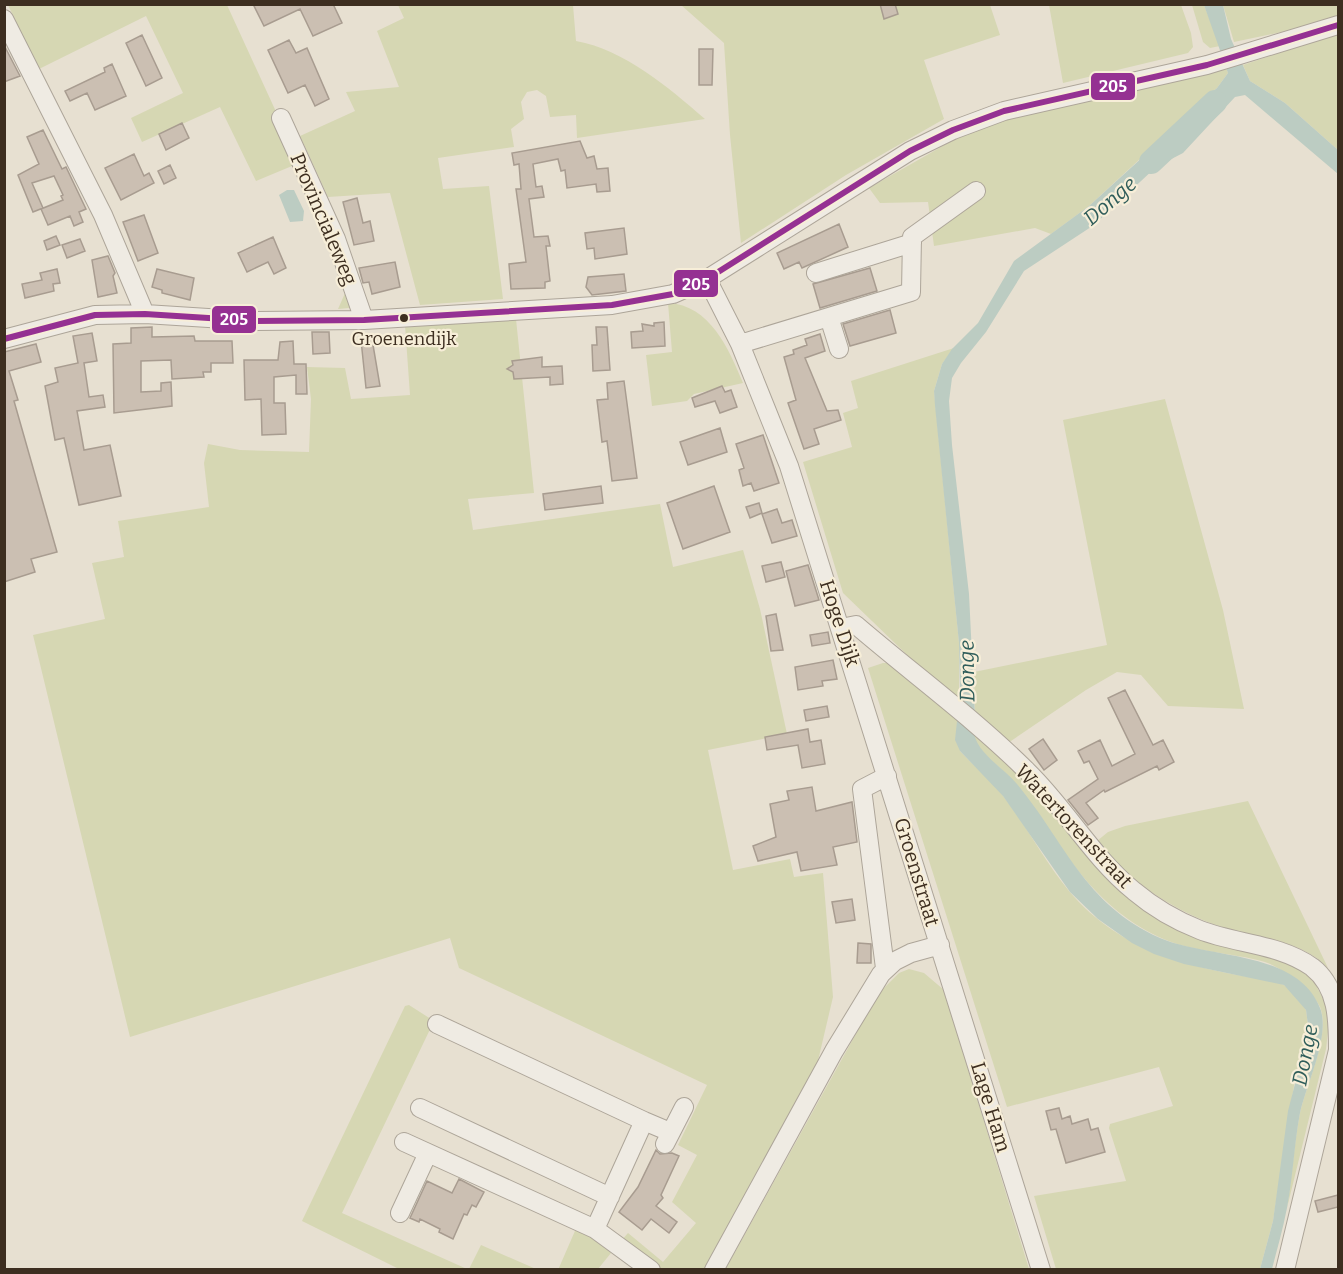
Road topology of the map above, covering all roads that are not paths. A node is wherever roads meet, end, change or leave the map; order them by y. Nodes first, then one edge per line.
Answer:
1 (4, 20) edge
2 (1338, 25) edge
3 (281, 118) dead end
4 (976, 191) dead end
5 (912, 243) junction
6 (816, 273) dead end
7 (707, 279) junction
8 (145, 314) junction
9 (829, 317) junction
10 (364, 320) junction
11 (4, 339) edge
12 (740, 344) junction
13 (839, 349) dead end
14 (841, 628) junction
15 (887, 776) junction
16 (940, 945) junction
17 (885, 968) junction
18 (437, 1024) dead end
19 (684, 1107) dead end
20 (420, 1108) dead end
21 (644, 1121) junction
22 (404, 1142) dead end
23 (428, 1153) junction
24 (617, 1192) junction
25 (400, 1212) dead end
26 (595, 1228) junction
27 (651, 1269) edge
28 (714, 1269) edge
29 (1041, 1269) edge
30 (1285, 1269) edge

1 - 8 street
2 - 7 street
3 - 10 street, Provincialeweg
4 - 5 street
5 - 6 street
5 - 9 street
7 - 10 street
7 - 12 street, Hoge Dijk
8 - 10 street
8 - 11 street
9 - 12 street
9 - 13 street
12 - 14 street, Hoge Dijk
14 - 15 street, Hoge Dijk
14 - 30 street, Watertorenstraat
15 - 16 street, Groenstraat
15 - 17 street
16 - 17 street, Groenstraat
16 - 29 street, Lage Ham
17 - 28 street
18 - 21 street
19 - 21 street
20 - 24 street
21 - 24 street
22 - 23 street
23 - 25 street
23 - 26 street
24 - 26 street
26 - 27 street

